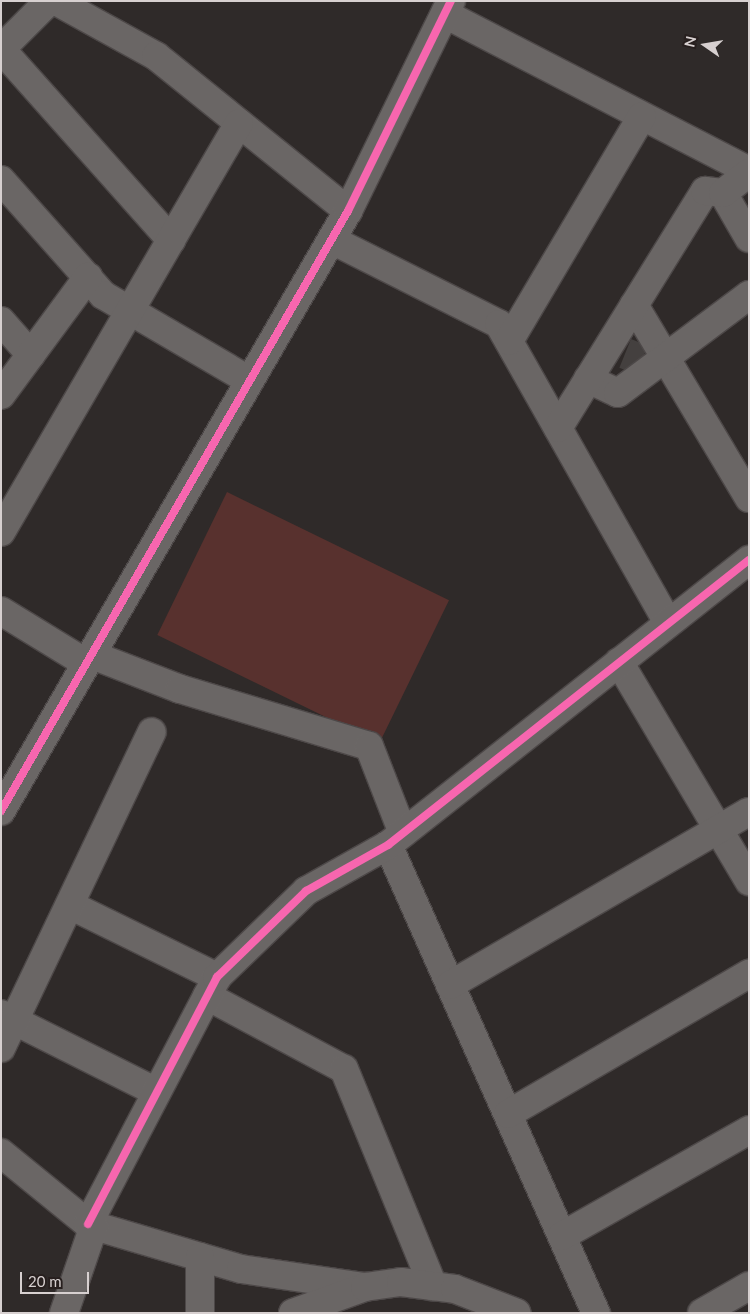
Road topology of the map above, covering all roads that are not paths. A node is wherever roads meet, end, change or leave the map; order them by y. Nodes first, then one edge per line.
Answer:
1 (49, 1) edge
2 (56, 1) edge
3 (448, 8) edge
4 (1, 49) edge
5 (642, 116) junction
6 (239, 123) junction
7 (749, 172) edge
8 (1, 180) edge
9 (722, 193) junction
10 (348, 211) junction
11 (749, 238) edge
12 (171, 240) junction
13 (332, 240) junction
14 (88, 277) junction
15 (749, 295) edge
16 (634, 305) junction
17 (130, 310) junction
18 (1, 321) edge
19 (509, 341) junction
20 (30, 355) junction
21 (665, 358) junction
22 (588, 379) junction
23 (250, 381) junction
24 (1, 395) edge
25 (558, 428) junction
26 (749, 498) edge
27 (1, 532) edge
28 (747, 566) edge
29 (1, 611) edge
30 (668, 624) junction
31 (89, 659) junction
32 (619, 662) junction
33 (152, 732) dead end
34 (2, 806) edge
35 (749, 812) edge
36 (718, 829) junction
37 (396, 839) junction
38 (749, 881) edge
39 (70, 905) junction
40 (749, 974) edge
41 (450, 985) junction
42 (212, 986) junction
43 (8, 1017) edge
44 (1, 1048) edge
45 (157, 1092) junction
46 (508, 1114) junction
47 (749, 1130) edge
48 (1, 1153) edge
49 (91, 1225) junction
50 (562, 1236) junction
51 (200, 1257) junction
52 (433, 1286) junction
53 (749, 1286) edge
54 (365, 1287) junction
55 (64, 1313) edge
56 (200, 1313) edge
57 (293, 1313) edge
58 (518, 1313) edge
59 (596, 1313) edge
60 (702, 1313) edge

1 - 4 street
2 - 6 street
3 - 5 street
3 - 10 street
4 - 12 street
5 - 7 street
5 - 19 street
6 - 10 street
6 - 12 street
7 - 9 street
8 - 14 street
9 - 11 street
9 - 16 street
10 - 13 street
12 - 17 street
13 - 19 street
13 - 23 street
14 - 17 street
14 - 20 street
15 - 21 street
16 - 21 street
16 - 22 street
17 - 23 street
17 - 27 street
18 - 20 street
19 - 25 street
20 - 24 street
21 - 22 street
21 - 26 street
22 - 25 street
23 - 31 street
25 - 30 street
28 - 30 street
29 - 31 street
30 - 32 street
31 - 34 street
31 - 37 street
32 - 36 street
32 - 37 street
33 - 39 street
35 - 36 street
36 - 38 street
36 - 41 street
37 - 41 street
37 - 42 street
39 - 42 street
39 - 43 street
40 - 46 street
41 - 46 street
42 - 45 street
42 - 52 street
43 - 44 street
43 - 45 street
45 - 49 street
46 - 50 street
47 - 50 street
48 - 49 street
49 - 51 street
49 - 55 street
50 - 59 street
51 - 54 street
51 - 56 street
52 - 54 street
52 - 58 street
53 - 60 street
54 - 57 street

